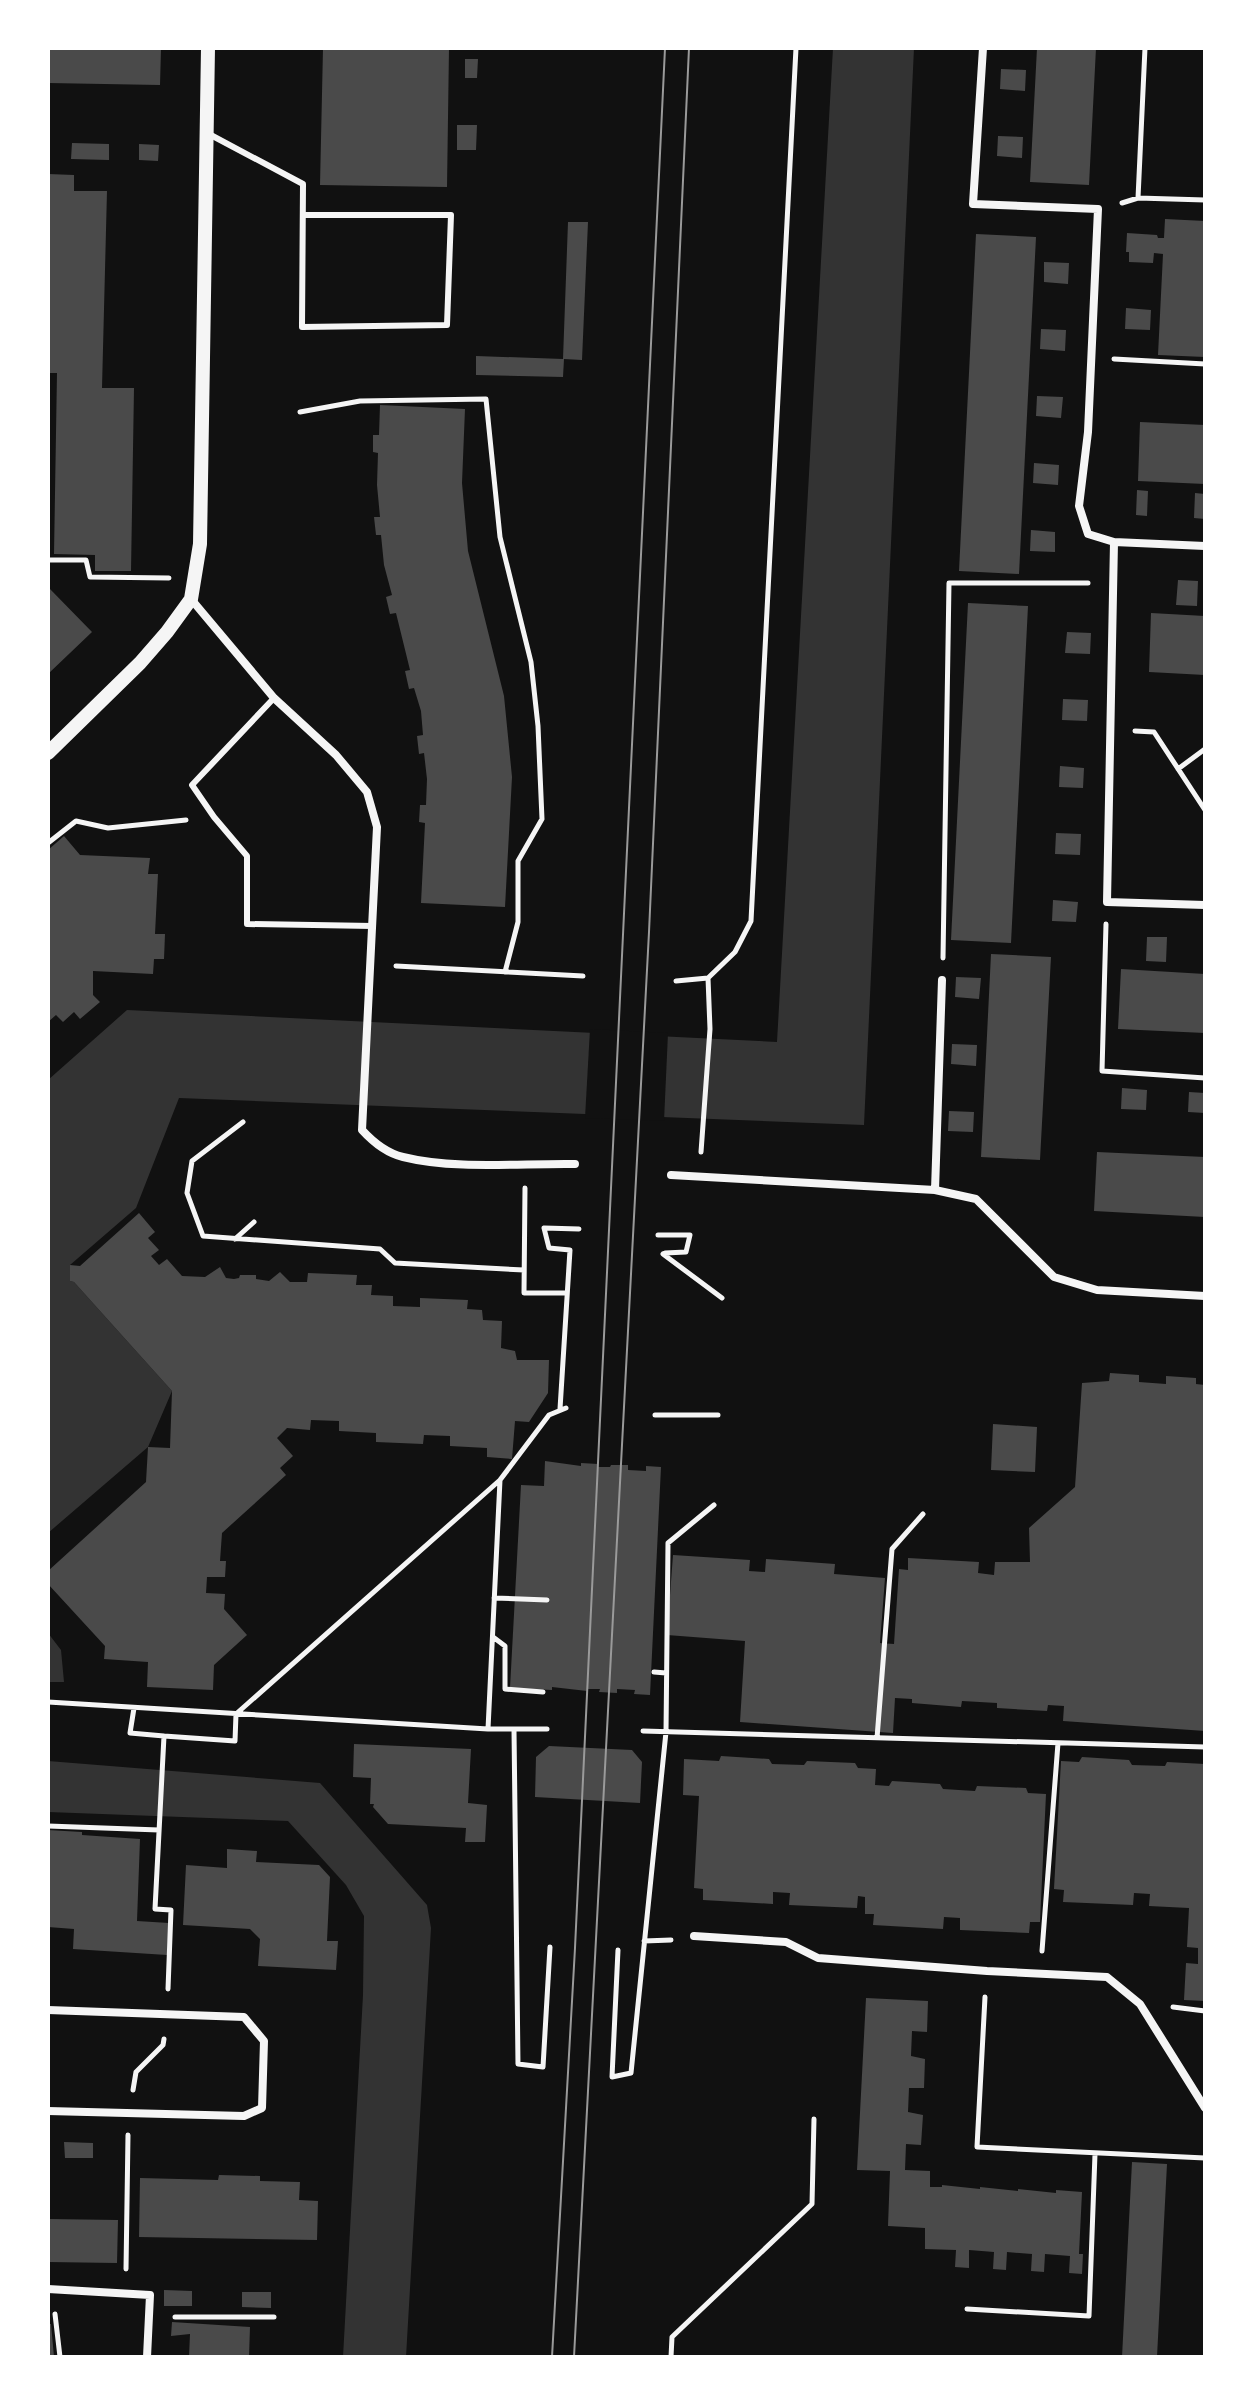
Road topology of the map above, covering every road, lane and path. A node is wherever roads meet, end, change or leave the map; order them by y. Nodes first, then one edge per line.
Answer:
1 (208, 48) edge
2 (796, 48) edge
3 (983, 48) edge
4 (1145, 48) edge
5 (207, 133) junction
6 (1138, 198) junction
7 (1205, 200) edge
8 (1098, 209) junction
9 (303, 215) junction
10 (1091, 358) junction
11 (1205, 364) edge
12 (300, 412) dead end
13 (1114, 542) junction
14 (1205, 546) edge
15 (48, 560) edge
16 (194, 578) junction
17 (1113, 583) junction
18 (191, 599) junction
19 (274, 698) junction
20 (1110, 729) junction
21 (1205, 749) edge
22 (48, 753) edge
23 (1178, 769) junction
24 (1205, 810) edge
25 (214, 817) junction
26 (48, 843) edge
27 (1107, 902) junction
28 (1205, 905) edge
29 (373, 926) junction
30 (371, 965) junction
31 (505, 972) junction
32 (583, 976) dead end
33 (708, 978) junction
34 (942, 980) joint
35 (676, 981) dead end
36 (1205, 1078) edge
37 (243, 1122) dead end
38 (704, 1130) dead end
39 (525, 1163) junction
40 (575, 1164) dead end
41 (671, 1175) dead end
42 (935, 1190) junction
43 (254, 1222) dead end
44 (579, 1229) dead end
45 (658, 1235) dead end
46 (234, 1239) junction
47 (524, 1270) junction
48 (566, 1293) junction
49 (1205, 1296) edge
50 (722, 1298) dead end
51 (655, 1415) dead end
52 (718, 1415) dead end
53 (500, 1480) junction
54 (714, 1505) dead end
55 (923, 1514) dead end
56 (494, 1598) junction
57 (547, 1600) dead end
58 (492, 1636) junction
59 (654, 1672) dead end
60 (666, 1673) junction
61 (543, 1692) dead end
62 (48, 1702) edge
63 (134, 1708) junction
64 (236, 1714) junction
65 (488, 1729) junction
66 (547, 1729) dead end
67 (514, 1730) junction
68 (643, 1731) dead end
69 (666, 1732) junction
70 (877, 1735) junction
71 (164, 1736) junction
72 (1058, 1743) junction
73 (1205, 1747) edge
74 (48, 1826) edge
75 (159, 1829) junction
76 (694, 1936) dead end
77 (644, 1941) junction
78 (661, 1941) dead end
79 (550, 1947) dead end
80 (618, 1950) dead end
81 (987, 1971) junction
82 (1041, 1972) junction
83 (48, 2010) edge
84 (167, 2013) junction
85 (1205, 2108) edge
86 (48, 2111) edge
87 (129, 2113) junction
88 (814, 2119) dead end
89 (1095, 2154) junction
90 (1205, 2158) edge
91 (50, 2289) edge
92 (126, 2294) junction
93 (967, 2309) dead end
94 (149, 2317) junction
95 (274, 2317) dead end
96 (60, 2357) edge
97 (147, 2357) edge
98 (671, 2357) edge

1 - 5 street
2 - 33 path
3 - 8 street
4 - 6 path
5 - 9 lane
5 - 16 street
6 - 7 path
6 - 8 path
8 - 10 street
9 - 9 lane
10 - 11 path
10 - 13 street
12 - 31 path
13 - 14 street
13 - 17 street
15 - 16 path
16 - 18 street
17 - 20 street
17 - 34 path
18 - 19 street
18 - 22 street
19 - 25 lane
19 - 29 street
20 - 23 path
20 - 27 street
21 - 23 path
23 - 24 path
25 - 26 path
25 - 29 lane
27 - 28 street
27 - 36 path
29 - 30 street
30 - 31 path
30 - 39 street
31 - 32 path
33 - 35 path
33 - 38 path
34 - 42 street
37 - 46 path
39 - 40 street
39 - 47 path
41 - 42 street
42 - 49 street
43 - 46 path
44 - 48 path
45 - 50 path
46 - 47 path
47 - 48 path
48 - 53 path
51 - 52 path
53 - 56 path
53 - 64 path
54 - 60 path
55 - 70 path
56 - 57 path
56 - 58 path
58 - 61 path
58 - 65 path
59 - 60 path
60 - 69 path
62 - 63 path
63 - 64 path
63 - 71 path
64 - 65 path
64 - 71 path
65 - 67 path
66 - 67 path
67 - 79 path
68 - 69 path
69 - 70 path
69 - 77 path
70 - 72 path
71 - 75 path
72 - 73 path
72 - 82 path
74 - 75 path
75 - 84 path
76 - 81 street
77 - 78 path
77 - 80 path
81 - 82 street
81 - 89 path
82 - 85 street
83 - 84 street
84 - 87 path
84 - 87 street
86 - 87 street
87 - 92 path
88 - 98 path
89 - 90 path
89 - 93 path
91 - 92 street
91 - 96 path
92 - 94 street
94 - 95 path
94 - 97 street

